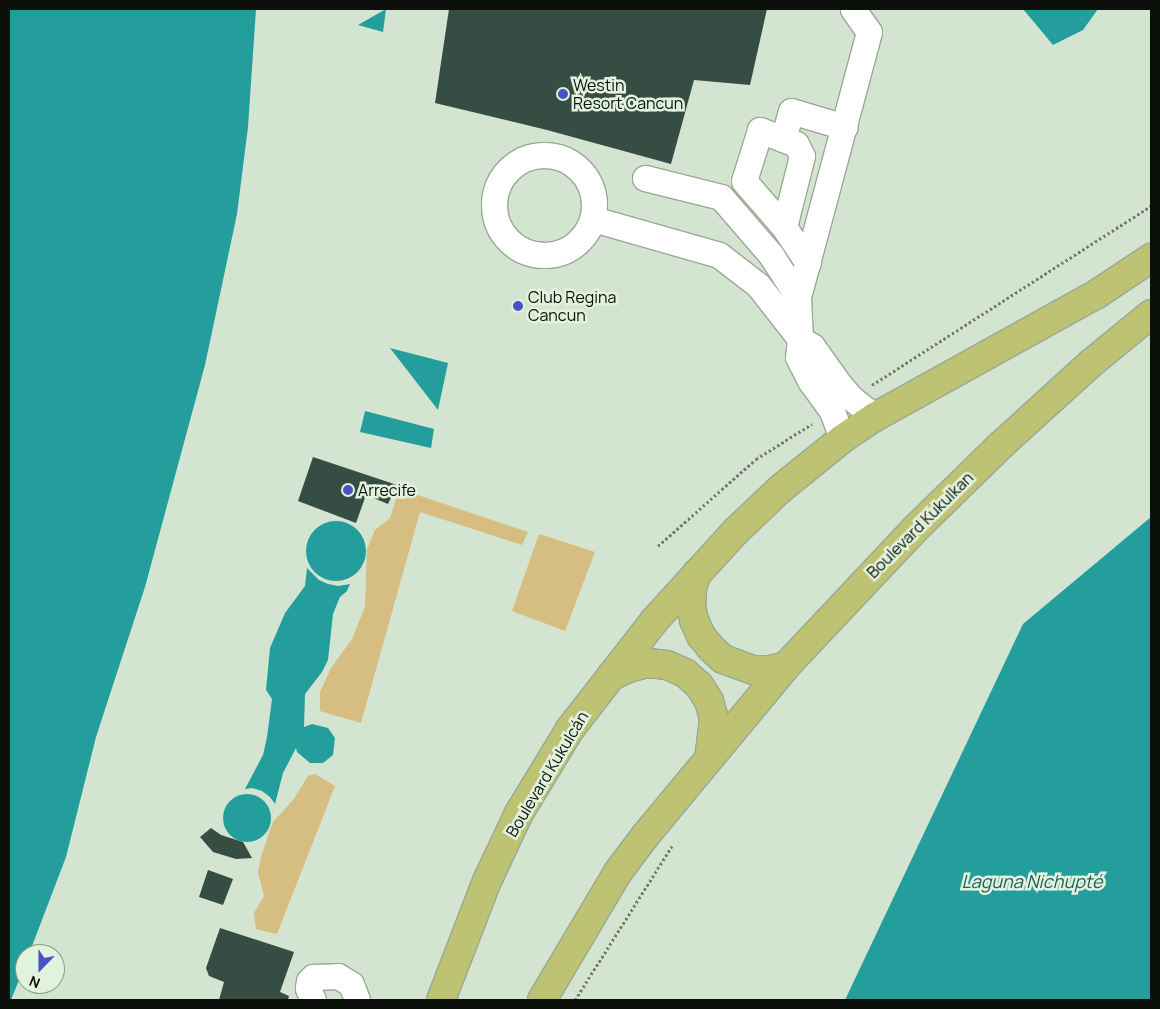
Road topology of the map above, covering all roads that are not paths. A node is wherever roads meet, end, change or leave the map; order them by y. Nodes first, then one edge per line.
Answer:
1 (853, 9) edge
2 (845, 127) junction
3 (783, 139) junction
4 (645, 178) dead end
5 (593, 218) junction
6 (784, 227) junction
7 (1151, 258) edge
8 (808, 263) junction
9 (798, 297) junction
10 (1151, 314) edge
11 (800, 339) junction
12 (841, 405) junction
13 (875, 417) junction
14 (842, 439) junction
15 (697, 573) junction
16 (786, 666) junction
17 (611, 676) junction
18 (710, 758) junction
19 (313, 1000) edge
20 (357, 1000) edge
21 (440, 1000) edge
22 (542, 1000) edge

1 - 2 street
2 - 3 street
2 - 8 street
3 - 6 street
3 - 6 street
4 - 9 street
5 - 5 street
5 - 11 street
6 - 8 street
7 - 13 main road
8 - 9 street
9 - 11 street
10 - 16 main road, Boulevard Kukulkan
11 - 12 street
12 - 13 street
12 - 14 street
13 - 14 main road
14 - 15 main road
15 - 16 main road
15 - 17 main road, Boulevard Kukulcán
16 - 18 main road, Boulevard Kukulkan
17 - 18 main road
17 - 21 main road, Boulevard Kukulcán
18 - 22 main road
19 - 20 street

